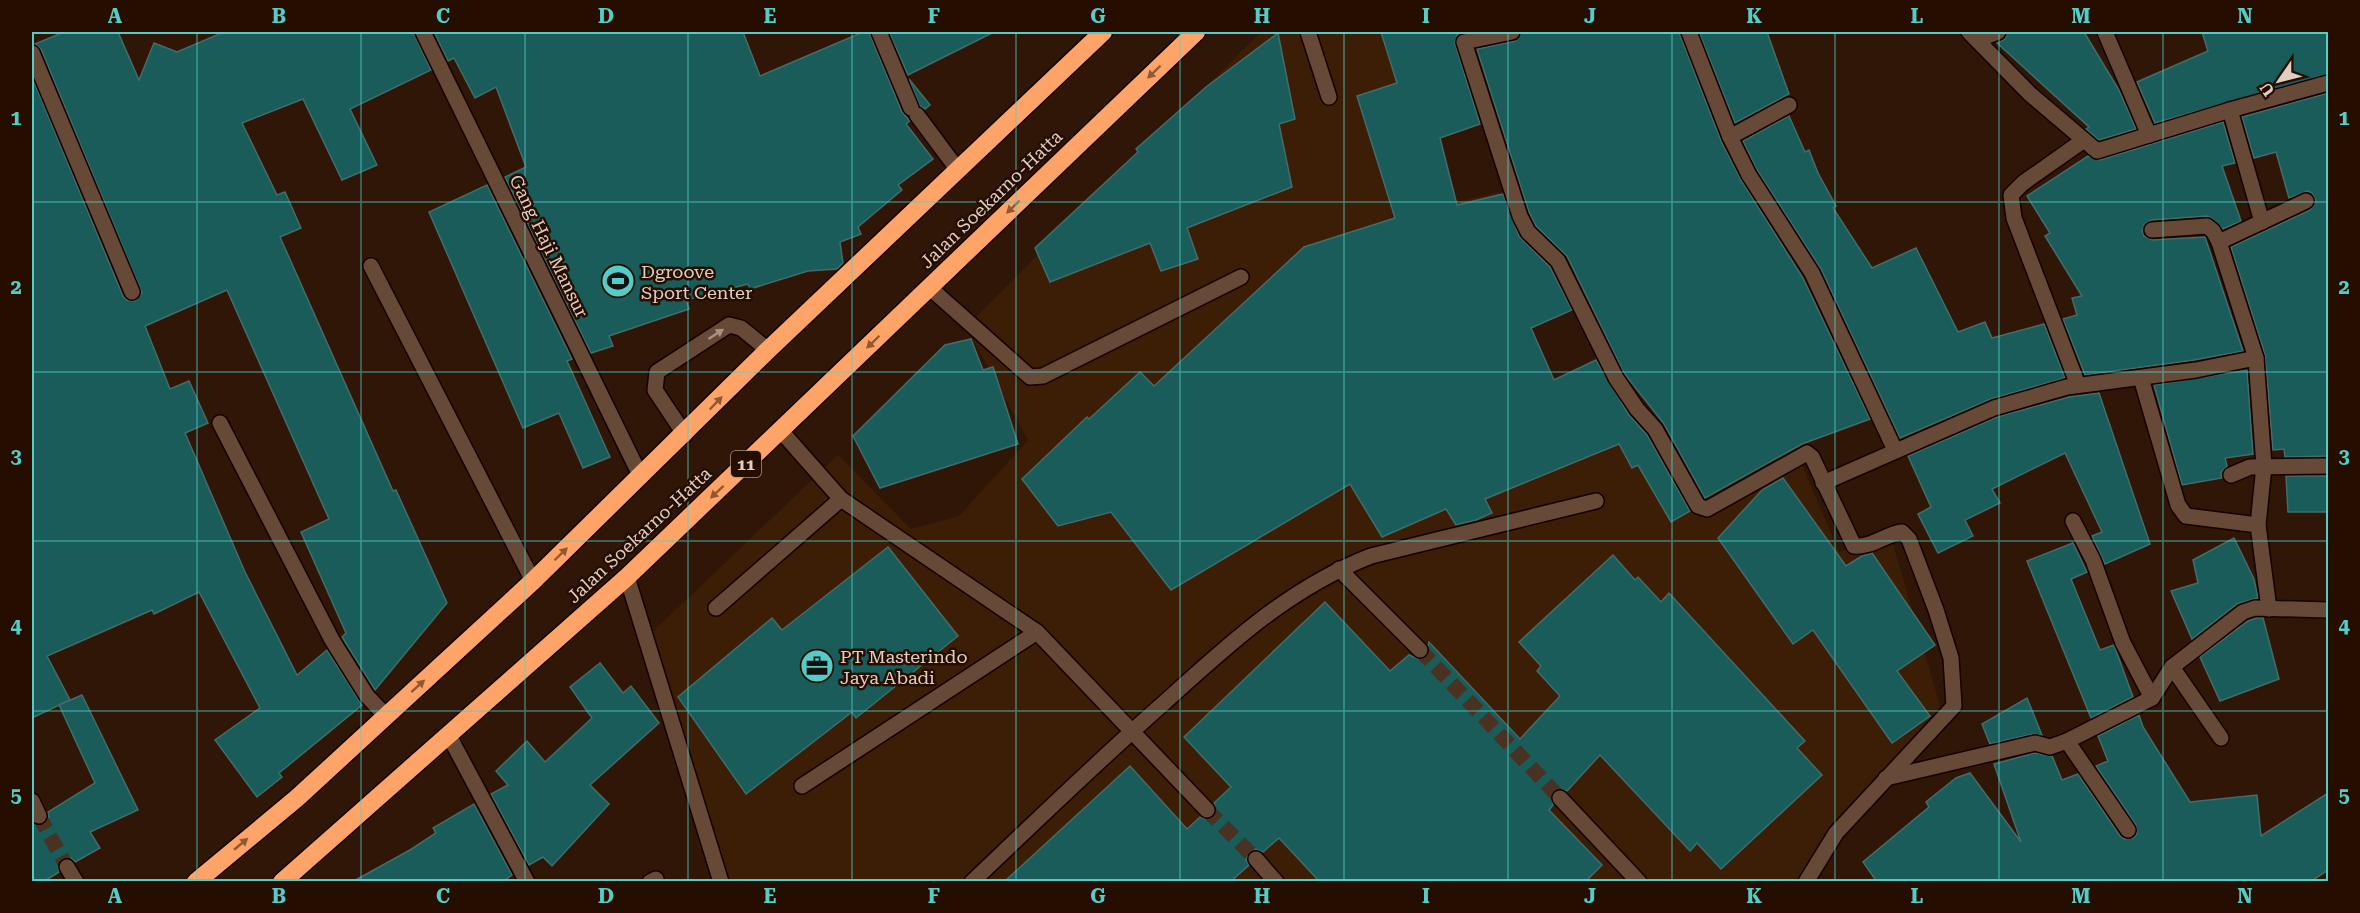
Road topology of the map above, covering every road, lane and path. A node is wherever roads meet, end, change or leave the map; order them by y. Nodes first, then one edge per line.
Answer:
1 (423, 32) edge
2 (879, 32) edge
3 (1103, 32) edge
4 (1196, 32) edge
5 (1308, 32) edge
6 (1512, 32) edge
7 (1689, 32) edge
8 (1998, 32) edge
9 (2105, 32) edge
10 (1973, 36) edge
11 (1463, 37) edge
12 (32, 53) edge
13 (2328, 84) edge
14 (1329, 97) dead end
15 (1790, 105) dead end
16 (2230, 110) junction
17 (2149, 135) junction
18 (1730, 137) junction
19 (2084, 140) junction
20 (958, 170) junction
21 (2306, 201) dead end
22 (2262, 222) junction
23 (2152, 230) dead end
24 (2219, 242) junction
25 (370, 266) dead end
26 (1241, 277) dead end
27 (929, 287) junction
28 (132, 292) dead end
29 (768, 350) junction
30 (2256, 358) junction
31 (2141, 378) junction
32 (2078, 385) junction
33 (220, 423) dead end
34 (781, 431) junction
35 (685, 435) junction
36 (1894, 450) junction
37 (2264, 466) junction
38 (2328, 466) edge
39 (2231, 475) dead end
40 (641, 477) junction
41 (1823, 483) junction
42 (841, 499) junction
43 (1596, 501) dead end
44 (2073, 522) dead end
45 (2258, 525) junction
46 (1339, 568) junction
47 (627, 577) junction
48 (533, 581) junction
49 (716, 608) dead end
50 (2269, 609) junction
51 (2328, 610) edge
52 (1037, 632) junction
53 (1420, 650) tunnel mouth
54 (2172, 667) junction
55 (2152, 699) junction
56 (386, 716) junction
57 (1132, 731) junction
58 (448, 734) junction
59 (2221, 738) dead end
60 (2067, 741) junction
61 (1886, 778) junction
62 (802, 786) dead end
63 (1560, 798) tunnel mouth
64 (32, 801) edge
65 (1207, 810) tunnel mouth
66 (39, 816) tunnel mouth
67 (2128, 830) dead end
68 (1256, 859) tunnel mouth
69 (67, 867) tunnel mouth
70 (76, 882) edge
71 (196, 882) edge
72 (282, 882) edge
73 (527, 882) edge
74 (721, 882) edge
75 (972, 882) edge
76 (1276, 882) edge
77 (1639, 882) edge
78 (1806, 882) edge

1 - 40 street, Gang Haji Mansur
2 - 20 street
3 - 20 highway
4 -> 27 highway, Jalan Soekarno-Hatta / 11
5 - 14 street
6 - 11 street
7 - 18 street
8 - 10 street
9 - 17 street
10 - 19 street
11 - 41 street
12 - 28 street
13 - 16 street
15 - 18 street
16 - 17 street
16 - 22 street
17 - 19 street
18 - 36 street
19 - 32 street
20 - 29 highway
21 - 22 street
22 - 24 street
23 - 24 street
24 - 30 street
25 - 48 street
26 - 27 street
27 -> 34 highway, Jalan Soekarno-Hatta / 11
35 -> 29 highway
35 -> 29 street
30 - 31 street
30 - 37 street
31 - 32 street
31 - 45 street
32 - 36 street
33 - 56 street
34 - 42 street
34 -> 47 highway, Jalan Soekarno-Hatta / 11
35 - 40 highway
36 - 41 street
37 - 38 street
37 - 39 street
37 - 45 street
48 -> 40 highway
41 - 61 street
42 - 49 street
42 - 52 street
43 - 46 street
44 - 55 street
45 - 50 street
46 - 53 street
46 - 57 street
47 - 58 highway, Jalan Soekarno-Hatta / 11
47 - 74 street
56 -> 48 highway
50 - 51 street
50 - 54 street
52 - 57 street
52 - 62 street
54 - 55 street
54 - 59 street
55 - 60 street
71 -> 56 highway
57 - 65 street
57 - 75 street
58 - 72 highway, Jalan Soekarno-Hatta / 11
58 - 73 street
60 - 61 street
60 - 67 street
61 - 78 street
63 - 77 street
64 - 66 street
68 - 76 street
69 - 70 street

